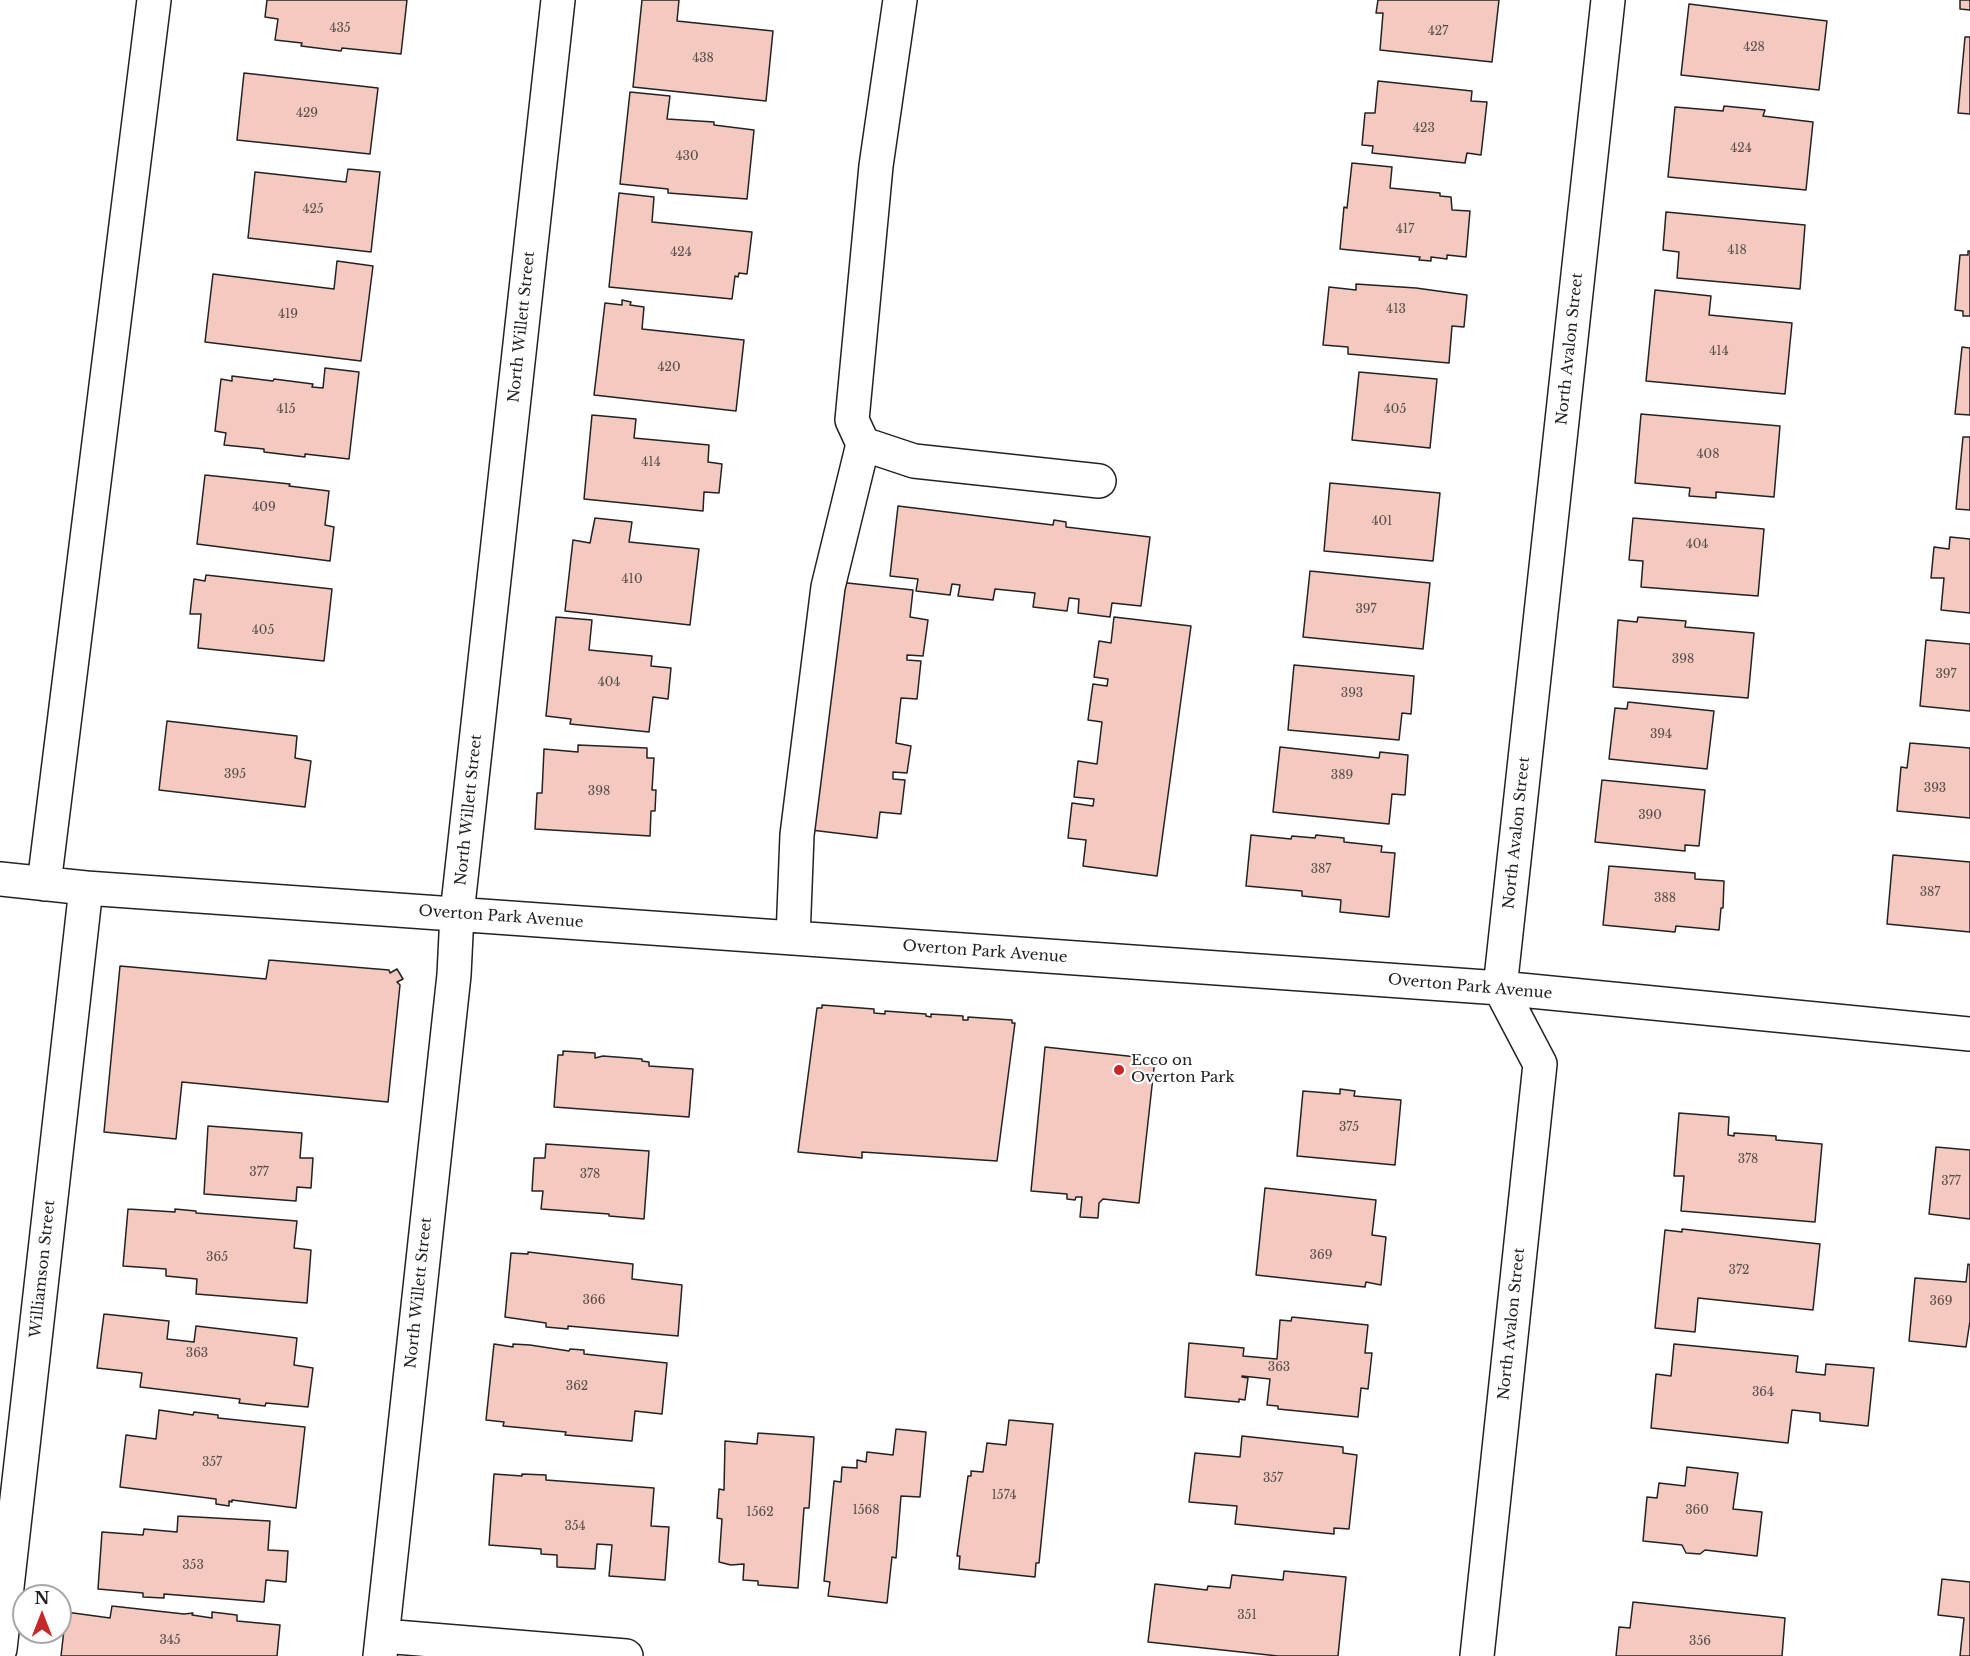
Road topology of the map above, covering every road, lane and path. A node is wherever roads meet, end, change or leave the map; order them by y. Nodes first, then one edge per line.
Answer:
1 (154, 0) edge
2 (558, 0) edge
3 (900, 0) edge
4 (1608, 0) edge
5 (863, 444) junction
6 (1099, 481) dead end
7 (0, 879) edge
8 (44, 884) junction
9 (86, 888) junction
10 (457, 914) junction
11 (793, 938) junction
12 (1500, 988) junction
13 (1970, 1035) edge
14 (382, 1646) edge
15 (0, 1649) edge
16 (626, 1656) edge
17 (1477, 1656) edge

1 - 8 street
2 - 10 street, North Willett Street
3 - 5 street
4 - 12 street, North Avalon Street
5 - 6 street
5 - 11 street
7 - 8 street, Overton Park Avenue
8 - 9 street, Overton Park Avenue
9 - 10 street, Overton Park Avenue
9 - 15 street, Williamson Street
10 - 11 street, Overton Park Avenue
10 - 14 street, North Willett Street
11 - 12 street, Overton Park Avenue
12 - 13 street, Overton Park Avenue
12 - 17 street, North Avalon Street
14 - 16 street

